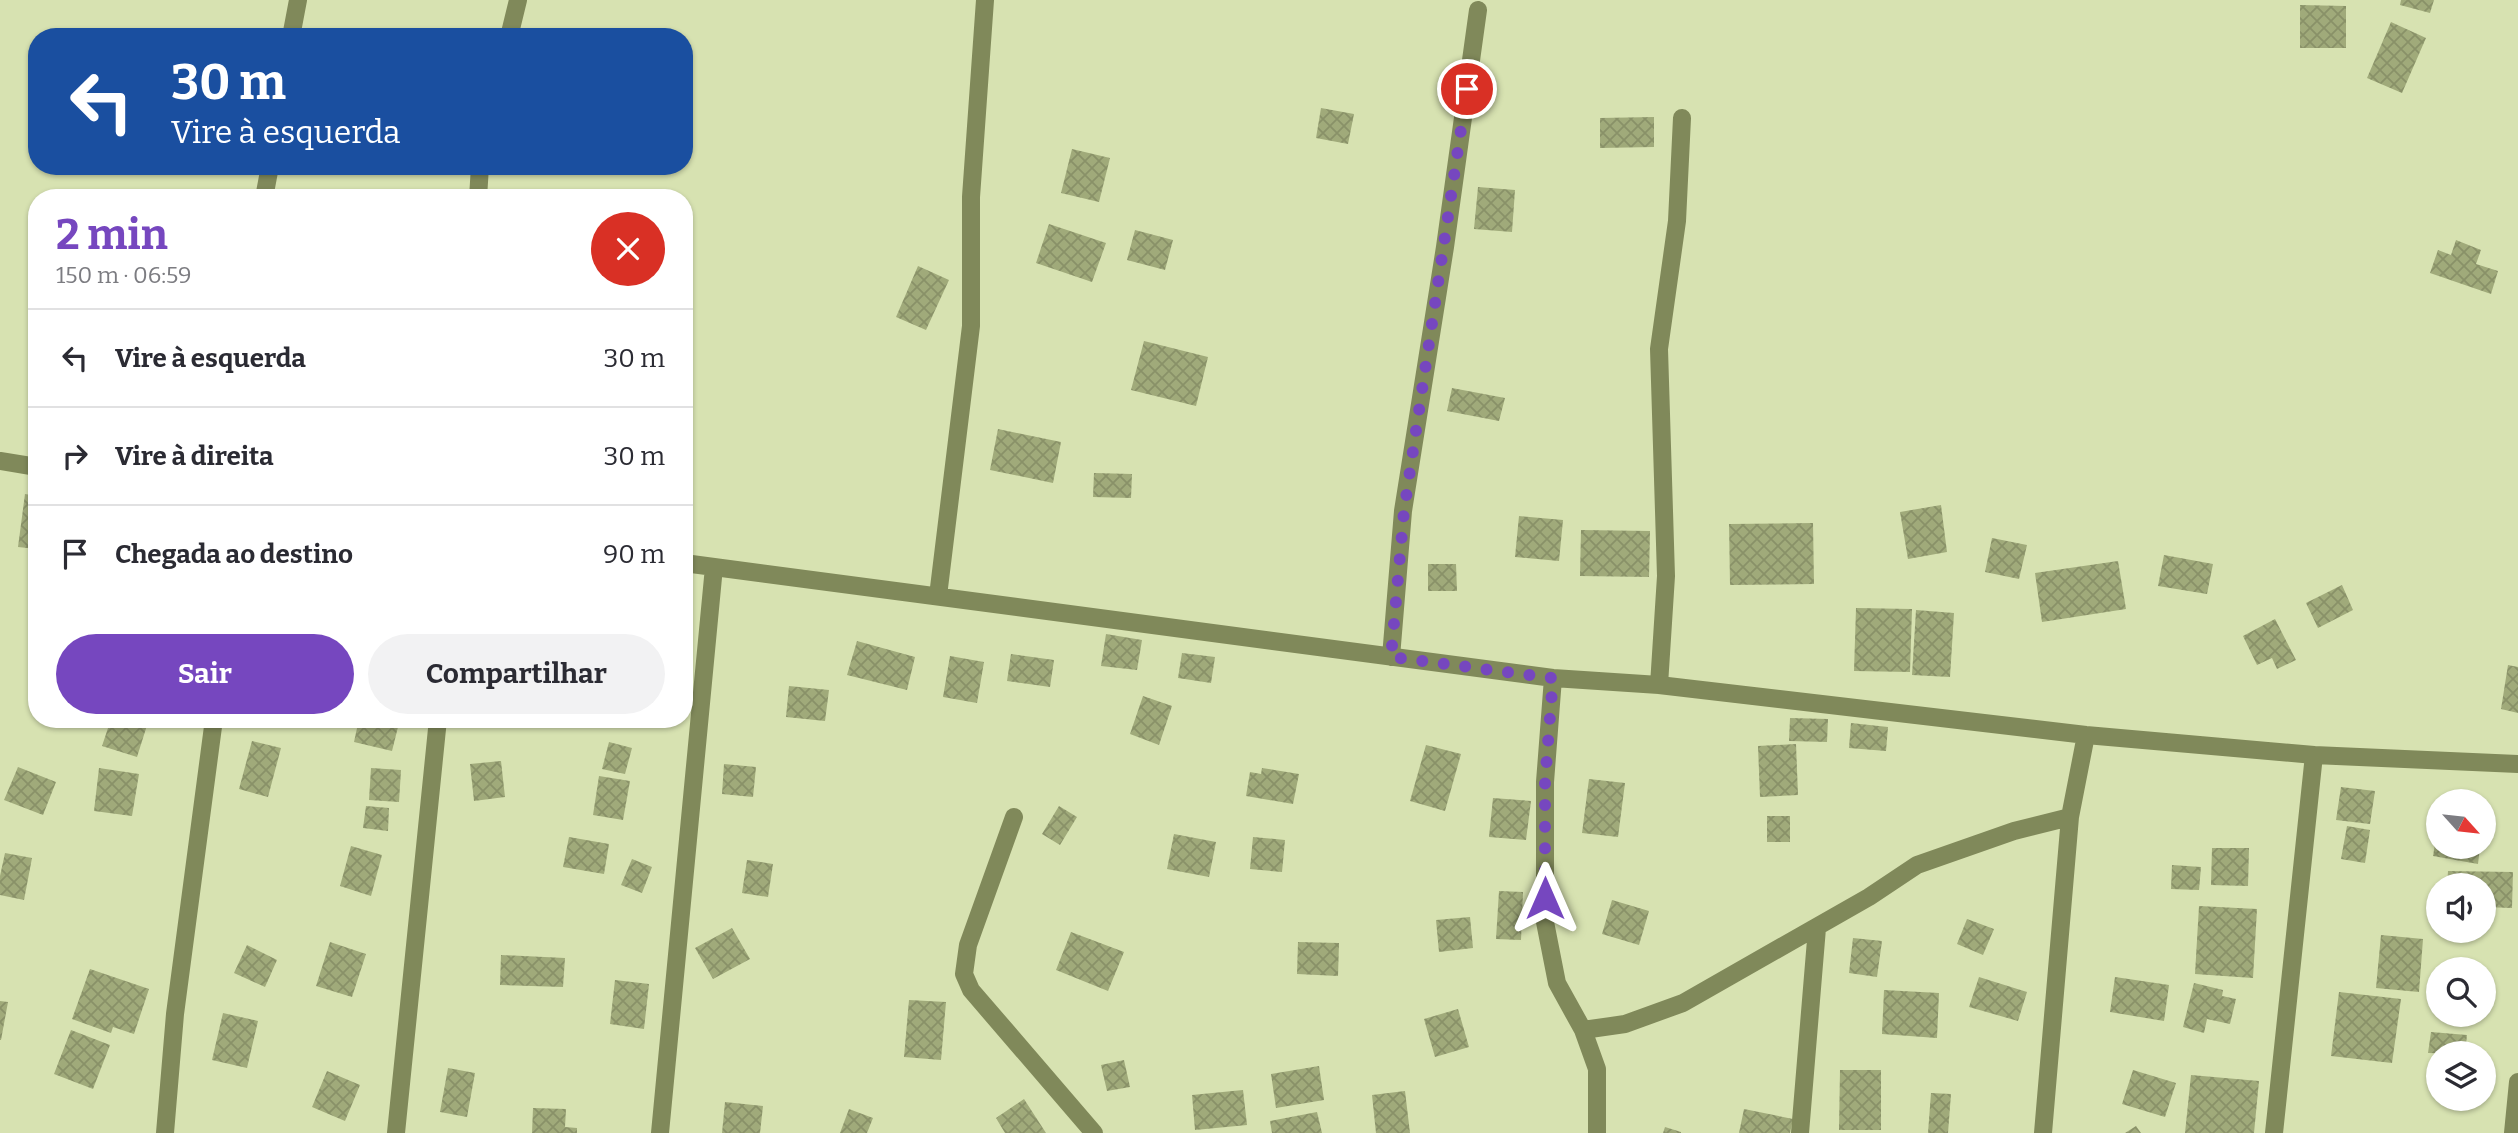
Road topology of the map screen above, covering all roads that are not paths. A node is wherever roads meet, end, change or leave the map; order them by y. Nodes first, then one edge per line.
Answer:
1 (298, 0) edge
2 (518, 0) edge
3 (985, 0) edge
4 (1478, 10) dead end
5 (293, 28) edge
6 (511, 28) edge
7 (1682, 118) dead end
8 (0, 461) edge
9 (28, 466) edge
10 (693, 564) edge
11 (714, 567) junction
12 (939, 596) junction
13 (1391, 657) junction
14 (1553, 678) junction
15 (1659, 685) junction
16 (213, 728) edge
17 (437, 728) edge
18 (2086, 735) junction
19 (2314, 755) junction
20 (2518, 764) edge
21 (1014, 817) dead end
22 (2070, 817) junction
23 (1817, 928) junction
24 (1583, 1030) junction
25 (2518, 1082) edge
26 (165, 1133) edge
27 (396, 1133) edge
28 (660, 1133) edge
29 (1094, 1133) edge
30 (1597, 1133) edge
31 (1800, 1133) edge
32 (2043, 1133) edge
33 (2274, 1133) edge
34 (2513, 1133) edge

1 - 5 street
2 - 6 street
3 - 12 street
4 - 13 street
7 - 15 street
8 - 9 street
10 - 11 street
11 - 12 street
11 - 28 street
12 - 13 street
13 - 14 street
14 - 15 street
14 - 24 street
15 - 18 street
16 - 26 street
17 - 27 street
18 - 19 street
18 - 22 street
19 - 20 street
19 - 33 street
21 - 29 street
22 - 23 street
22 - 32 street
23 - 24 street
23 - 31 street
24 - 30 street
25 - 34 street

